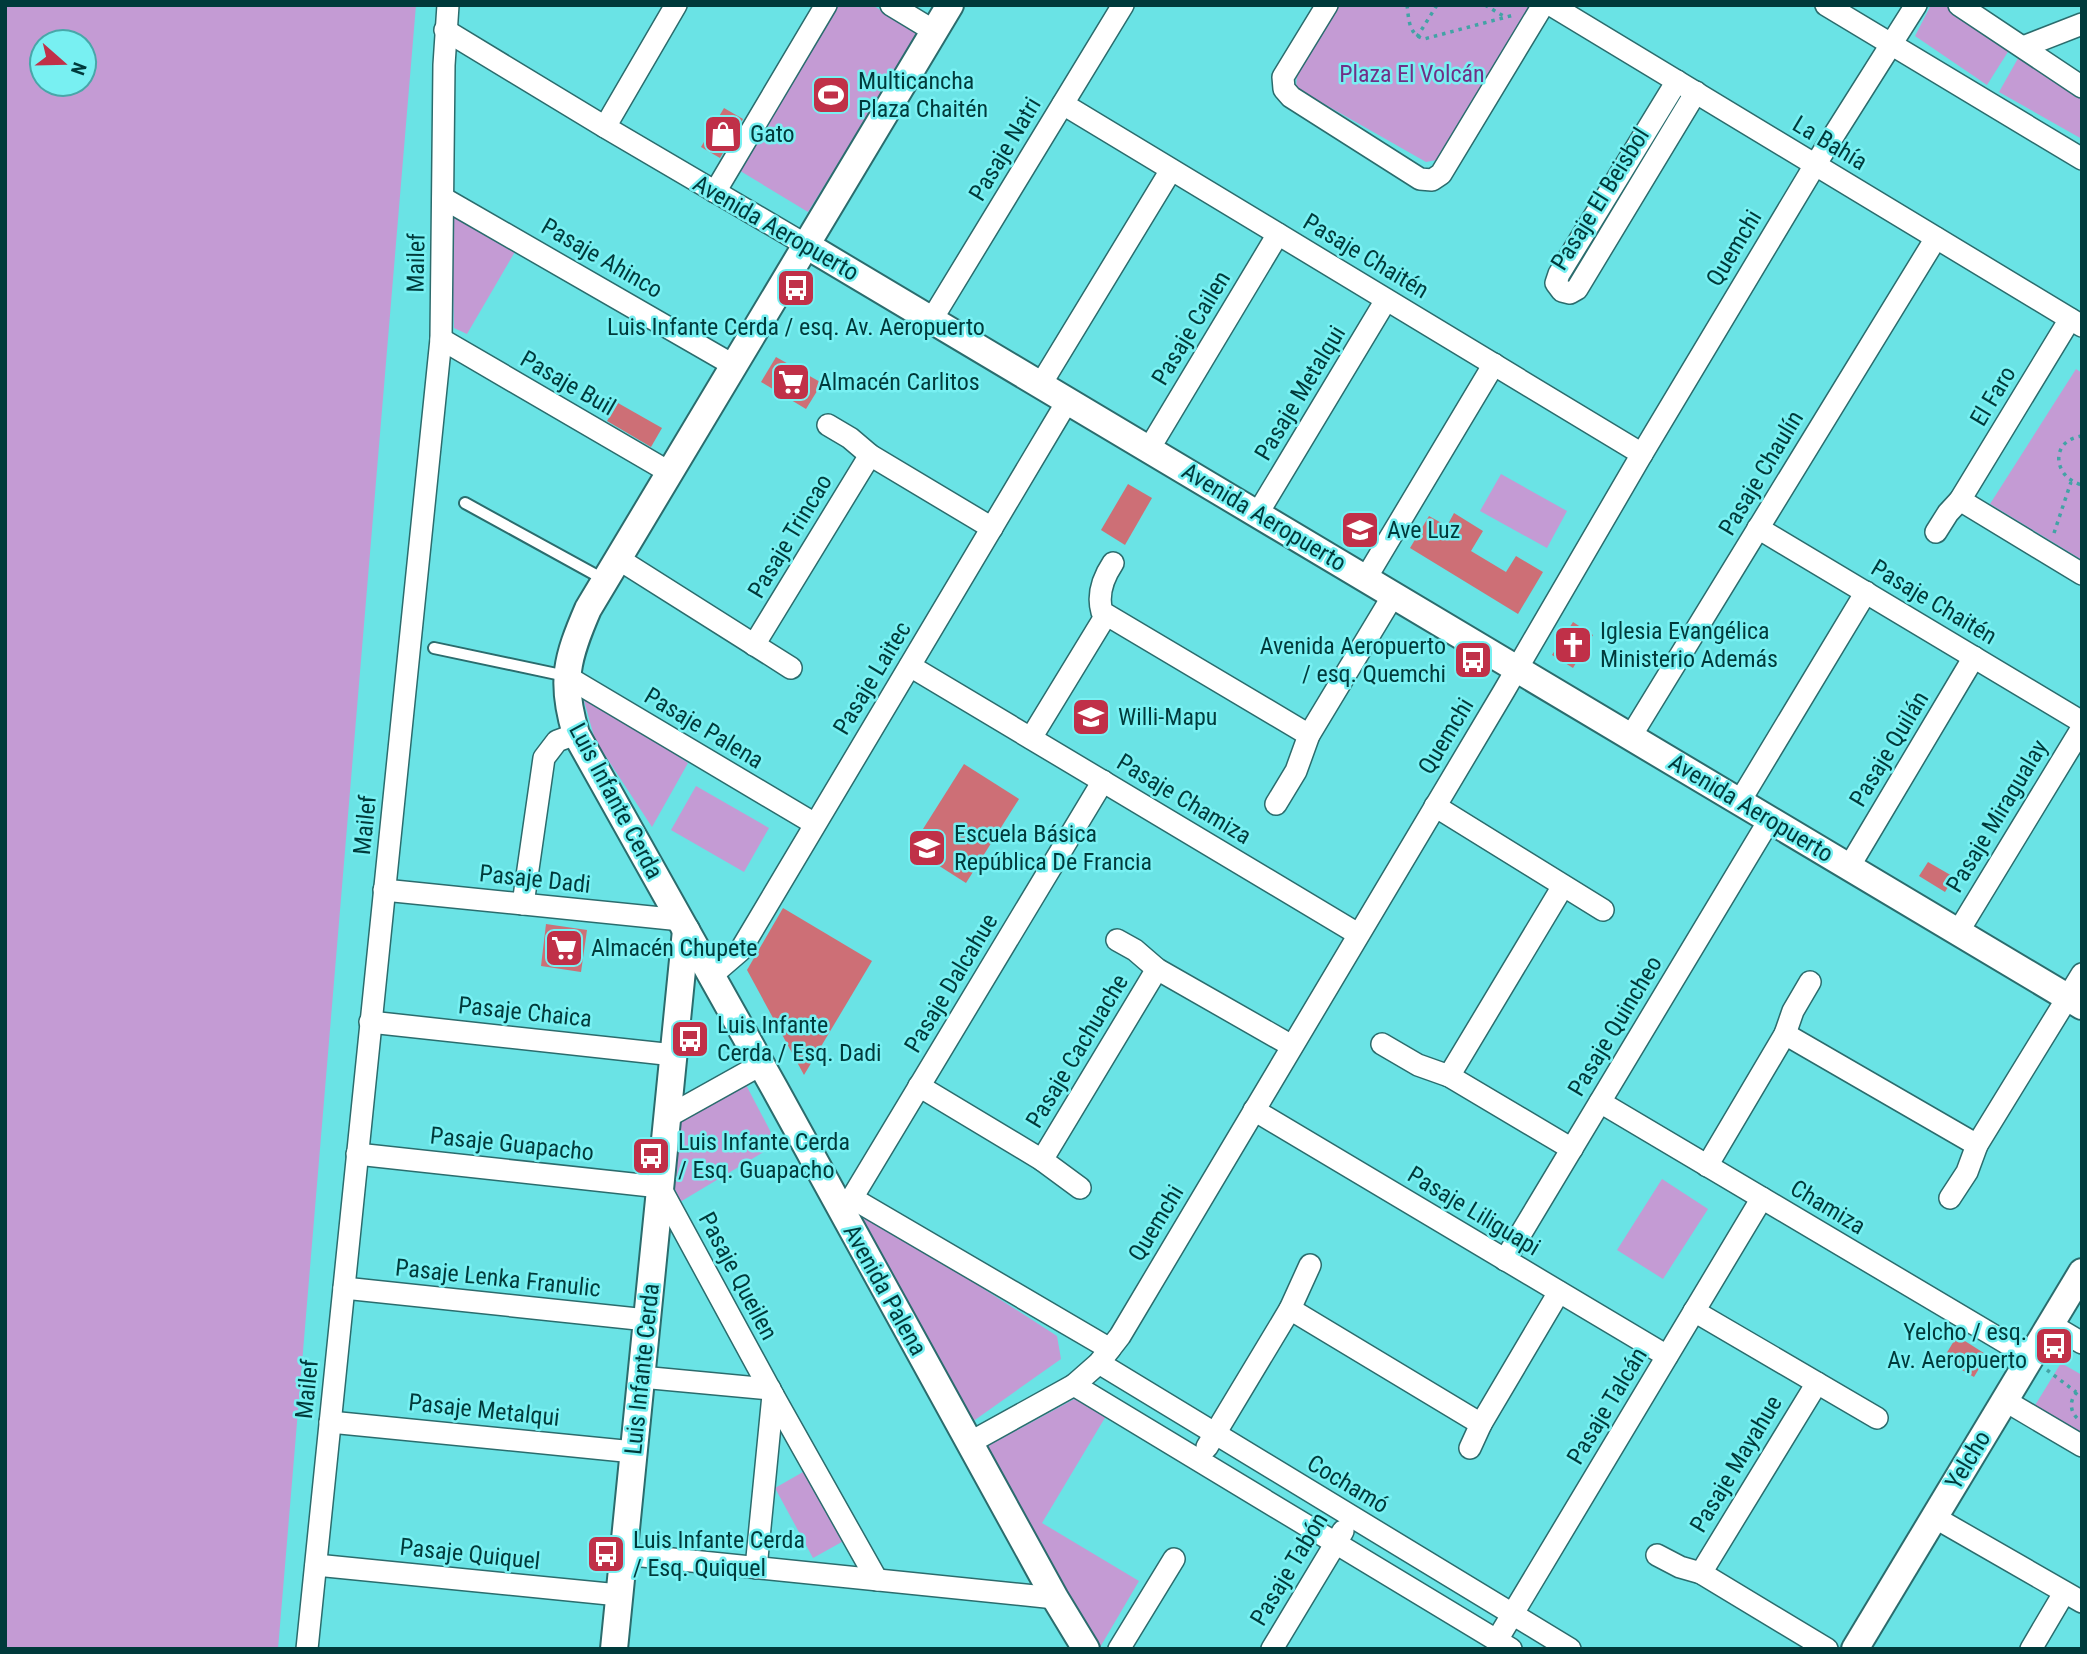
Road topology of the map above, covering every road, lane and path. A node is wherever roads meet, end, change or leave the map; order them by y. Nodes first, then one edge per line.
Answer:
1 (448, 5) edge
2 (676, 5) edge
3 (826, 5) edge
4 (891, 5) edge
5 (950, 5) edge
6 (1123, 5) edge
7 (1327, 5) edge
8 (1407, 5) edge
9 (1437, 5) edge
10 (1485, 5) edge
11 (1826, 5) edge
12 (1916, 5) edge
13 (1959, 5) edge
14 (1545, 6) edge
15 (1505, 17) junction
16 (2082, 23) edge
17 (445, 30) junction
18 (934, 31) junction
19 (1417, 37) junction
20 (1890, 44) junction
21 (2023, 47) junction
22 (1677, 81) junction
23 (2082, 87) edge
24 (1696, 92) junction
25 (1063, 104) junction
26 (604, 127) junction
27 (2082, 159) edge
28 (1815, 164) junction
29 (1171, 170) junction
30 (715, 192) junction
31 (443, 198) junction
32 (1278, 234) junction
33 (1936, 238) junction
34 (806, 244) junction
35 (1386, 300) junction
36 (932, 319) junction
37 (2076, 322) edge
38 (441, 339) junction
39 (1494, 364) junction
40 (733, 365) junction
41 (1041, 384) junction
42 (1068, 400) junction
43 (828, 425) dead end
44 (2082, 436) edge
45 (1149, 449) junction
46 (1642, 454) junction
47 (870, 455) junction
48 (669, 472) junction
49 (2071, 482) junction
50 (2082, 485) edge
51 (1960, 500) junction
52 (465, 503) dead end
53 (1258, 513) junction
54 (992, 528) junction
55 (1758, 528) junction
56 (1936, 532) dead end
57 (2048, 553) junction
58 (1112, 563) dead end
59 (611, 569) junction
60 (2082, 574) edge
61 (1366, 578) junction
62 (1866, 592) junction
63 (1394, 594) junction
64 (1106, 615) junction
65 (754, 645) junction
66 (434, 648) dead end
67 (1974, 657) junction
68 (910, 666) junction
69 (1517, 667) junction
70 (791, 668) dead end
71 (566, 676) junction
72 (2082, 722) edge
73 (2082, 729) edge
74 (576, 734) junction
75 (1309, 735) junction
76 (1631, 736) junction
77 (1031, 738) junction
78 (1103, 781) junction
79 (1740, 801) junction
80 (1276, 804) dead end
81 (1435, 806) junction
82 (1770, 819) junction
83 (815, 824) junction
84 (1849, 867) junction
85 (1563, 886) junction
86 (384, 890) junction
87 (523, 904) junction
88 (1603, 910) dead end
89 (683, 925) junction
90 (1958, 932) junction
91 (1358, 934) junction
92 (1117, 940) dead end
93 (1157, 969) junction
94 (2082, 974) edge
95 (711, 976) junction
96 (1810, 982) dead end
97 (2075, 1001) edge
98 (370, 1022) junction
99 (1785, 1034) junction
100 (1381, 1044) dead end
101 (1292, 1046) junction
102 (674, 1055) junction
103 (762, 1064) junction
104 (1449, 1076) junction
105 (919, 1086) junction
106 (1600, 1102) junction
107 (1254, 1110) junction
108 (667, 1117) junction
109 (1978, 1145) junction
110 (1572, 1149) junction
111 (357, 1153) junction
112 (1042, 1160) junction
113 (1707, 1166) junction
114 (660, 1187) junction
115 (1080, 1188) dead end
116 (1762, 1198) junction
117 (1950, 1198) dead end
118 (845, 1202) junction
119 (1505, 1260) junction
120 (1310, 1265) dead end
121 (2082, 1272) edge
122 (344, 1288) junction
123 (1559, 1292) junction
124 (1290, 1309) junction
125 (1694, 1311) junction
126 (647, 1320) junction
127 (2050, 1324) junction
128 (2082, 1343) edge
129 (1104, 1356) junction
130 (1667, 1356) junction
131 (2030, 1357) junction
132 (641, 1377) junction
133 (1817, 1383) junction
134 (1074, 1385) junction
135 (2082, 1389) edge
136 (771, 1392) junction
137 (2076, 1392) junction
138 (2004, 1400) junction
139 (1877, 1418) dead end
140 (2081, 1421) edge
141 (330, 1422) junction
142 (1481, 1424) junction
143 (1214, 1434) junction
144 (971, 1442) junction
145 (2082, 1446) edge
146 (1470, 1448) dead end
147 (634, 1451) junction
148 (1198, 1461) junction
149 (1352, 1517) junction
150 (1934, 1517) junction
151 (1336, 1543) junction
152 (623, 1554) junction
153 (1657, 1555) dead end
154 (1174, 1559) dead end
155 (316, 1565) junction
156 (756, 1568) junction
157 (1701, 1573) junction
158 (877, 1580) junction
159 (619, 1595) junction
160 (1055, 1598) junction
161 (2073, 1598) edge
162 (1513, 1614) junction
163 (1504, 1645) edge
164 (307, 1649) edge
165 (614, 1649) edge
166 (1086, 1649) edge
167 (1119, 1649) edge
168 (1272, 1649) edge
169 (1570, 1649) edge
170 (1827, 1649) edge
171 (1855, 1649) edge
172 (2031, 1649) edge

1 - 17 street, Mailef
2 - 26 street
3 - 30 street
4 - 18 street
5 - 18 street, Luis Infante Cerda
6 - 25 street, Pasaje Natri
7 - 14 street
8 - 19 path
9 - 19 path
10 - 15 path
11 - 20 street
12 - 20 street, Quemchi
13 - 21 street
14 - 15 path
14 - 22 street, La Bahía
15 - 19 path
16 - 21 street
17 - 26 street, Avenida Aeropuerto
17 - 31 street, Mailef
18 - 34 street, Luis Infante Cerda
20 - 27 street
20 - 28 street, Quemchi
21 - 23 street
22 - 24 street, La Bahía
22 - 24 street, Pasaje El Beisbol
24 - 28 street, La Bahía
25 - 29 street, Pasaje Chaitén
25 - 36 street, Pasaje Natri
26 - 30 street, Avenida Aeropuerto
28 - 33 street, La Bahía
28 - 46 street, Quemchi
29 - 32 street, Pasaje Chaitén
29 - 41 street
30 - 34 street, Avenida Aeropuerto
31 - 38 street, Mailef
31 - 40 street, Pasaje Ahinco
32 - 35 street, Pasaje Chaitén
32 - 45 street, Pasaje Cailen
33 - 37 street, La Bahía
33 - 55 street, Pasaje Chaulín
34 - 36 street, Avenida Aeropuerto
34 - 40 street, Luis Infante Cerda
35 - 39 street, Pasaje Chaitén
35 - 53 street, Pasaje Metalqui
36 - 41 street, Avenida Aeropuerto
37 - 51 street, El Faro
38 - 48 street, Pasaje Buil
38 - 86 street, Mailef
39 - 46 street, Pasaje Chaitén
39 - 61 street
40 - 48 street, Luis Infante Cerda
41 - 42 street, Avenida Aeropuerto
42 - 45 street, Avenida Aeropuerto
42 - 54 street, Pasaje Laitec
43 - 47 street
44 - 49 path
45 - 53 street, Avenida Aeropuerto
46 - 69 street, Quemchi
47 - 54 street
47 - 65 street, Pasaje Trincao
48 - 59 street, Luis Infante Cerda
49 - 50 path
49 - 57 path
51 - 56 street, El Faro
51 - 57 street
52 - 59 lane
53 - 61 street, Avenida Aeropuerto
54 - 68 street, Pasaje Laitec
55 - 62 street, Pasaje Chaitén
55 - 76 street, Pasaje Chaulín
57 - 60 street
58 - 64 street
59 - 65 street
59 - 71 street, Luis Infante Cerda
61 - 63 street, Avenida Aeropuerto
62 - 67 street, Pasaje Chaitén
62 - 79 street
63 - 69 street, Avenida Aeropuerto
63 - 75 street
64 - 75 street
64 - 77 street
65 - 70 street
66 - 71 lane
67 - 72 street, Pasaje Chaitén
67 - 84 street, Pasaje Quilán
68 - 77 street, Pasaje Chamiza
68 - 83 street, Pasaje Laitec
69 - 76 street, Avenida Aeropuerto
69 - 81 street, Quemchi
71 - 74 street, Luis Infante Cerda
71 - 83 street, Pasaje Palena
73 - 90 street, Pasaje Miragualay
74 - 87 street
74 - 89 street, Luis Infante Cerda
75 - 80 street
76 - 79 street, Avenida Aeropuerto
77 - 78 street, Pasaje Chamiza
78 - 91 street, Pasaje Chamiza
78 - 105 street, Pasaje Dalcahue
79 - 82 street, Avenida Aeropuerto
81 - 85 street
81 - 91 street, Quemchi
82 - 84 street, Avenida Aeropuerto
82 - 106 street, Pasaje Quincheo
83 - 95 street, Pasaje Laitec
84 - 90 street, Avenida Aeropuerto
85 - 88 street
85 - 104 street
86 - 87 street, Pasaje Dadi
86 - 98 street, Mailef
87 - 89 street, Pasaje Dadi
89 - 95 street, Avenida Palena
89 - 102 street, Luis Infante Cerda
90 - 97 street, Avenida Aeropuerto
91 - 101 street, Quemchi
92 - 93 street, Pasaje Cachuache
93 - 101 street, Pasaje Cachuache
93 - 112 street, Pasaje Cachuache
94 - 97 street
95 - 103 street, Avenida Palena
96 - 99 street
97 - 109 street
98 - 102 street, Pasaje Chaica
98 - 111 street, Mailef
99 - 109 street
99 - 113 street
100 - 104 street
101 - 107 street, Quemchi
102 - 108 street, Luis Infante Cerda
103 - 108 street
103 - 118 street, Avenida Palena
104 - 110 street
105 - 112 street, Pasaje Cachuache
105 - 118 street, Pasaje Dalcahue
106 - 110 street, Pasaje Quincheo
106 - 113 street, Chamiza
107 - 119 street, Pasaje Liliguapi
107 - 129 street, Quemchi
108 - 114 street, Luis Infante Cerda
109 - 117 street
110 - 119 street, Pasaje Quincheo
111 - 114 street, Pasaje Guapacho
111 - 122 street, Mailef
112 - 115 street, Pasaje Cachuache
113 - 116 street, Chamiza
114 - 126 street, Luis Infante Cerda
114 - 136 street, Pasaje Queilen
116 - 125 street, Pasaje Talcán
116 - 131 street, Chamiza
118 - 129 street, Cochamó
118 - 144 street, Avenida Palena
119 - 123 street, Pasaje Liliguapi
120 - 124 street
121 - 127 street, Yelcho
122 - 126 street, Pasaje Lenka Franulic
122 - 141 street, Mailef
123 - 130 street, Pasaje Liliguapi
123 - 142 street
124 - 142 street
124 - 143 street
125 - 130 street, Pasaje Talcán
125 - 133 street, Pasaje Mayahue
126 - 132 street, Luis Infante Cerda
127 - 128 street
127 - 131 street, Yelcho
129 - 134 street, Quemchi
129 - 143 street, Cochamó
130 - 162 street, Pasaje Talcán
131 - 137 path
131 - 138 street, Yelcho
132 - 136 street
132 - 147 street, Luis Infante Cerda
133 - 139 street, Pasaje Mayahue
133 - 157 street, Pasaje Mayahue
134 - 144 street, Quemchi
134 - 148 street
135 - 137 path
136 - 156 street
136 - 158 street, Pasaje Queilen
137 - 140 path
138 - 145 street
138 - 150 street, Yelcho
141 - 147 street, Pasaje Metalqui
141 - 155 street, Mailef
142 - 146 street
143 - 148 street
143 - 149 street, Cochamó
144 - 160 street, Avenida Palena
147 - 152 street, Luis Infante Cerda
148 - 151 street
149 - 151 street, Pasaje Tabón
149 - 162 street, Cochamó
150 - 161 street
150 - 171 street, Yelcho
151 - 163 street
151 - 168 street, Pasaje Tabón
152 - 156 street
152 - 159 street, Luis Infante Cerda
153 - 157 street, Pasaje Mayahue
154 - 167 street
155 - 159 street, Pasaje Quiquel
155 - 164 street, Mailef
156 - 158 street
157 - 170 street, Pasaje Mayahue
158 - 160 street
159 - 165 street, Luis Infante Cerda
160 - 166 street, Avenida Palena
161 - 172 street
162 - 163 street, Pasaje Talcán
162 - 169 street, Cochamó

